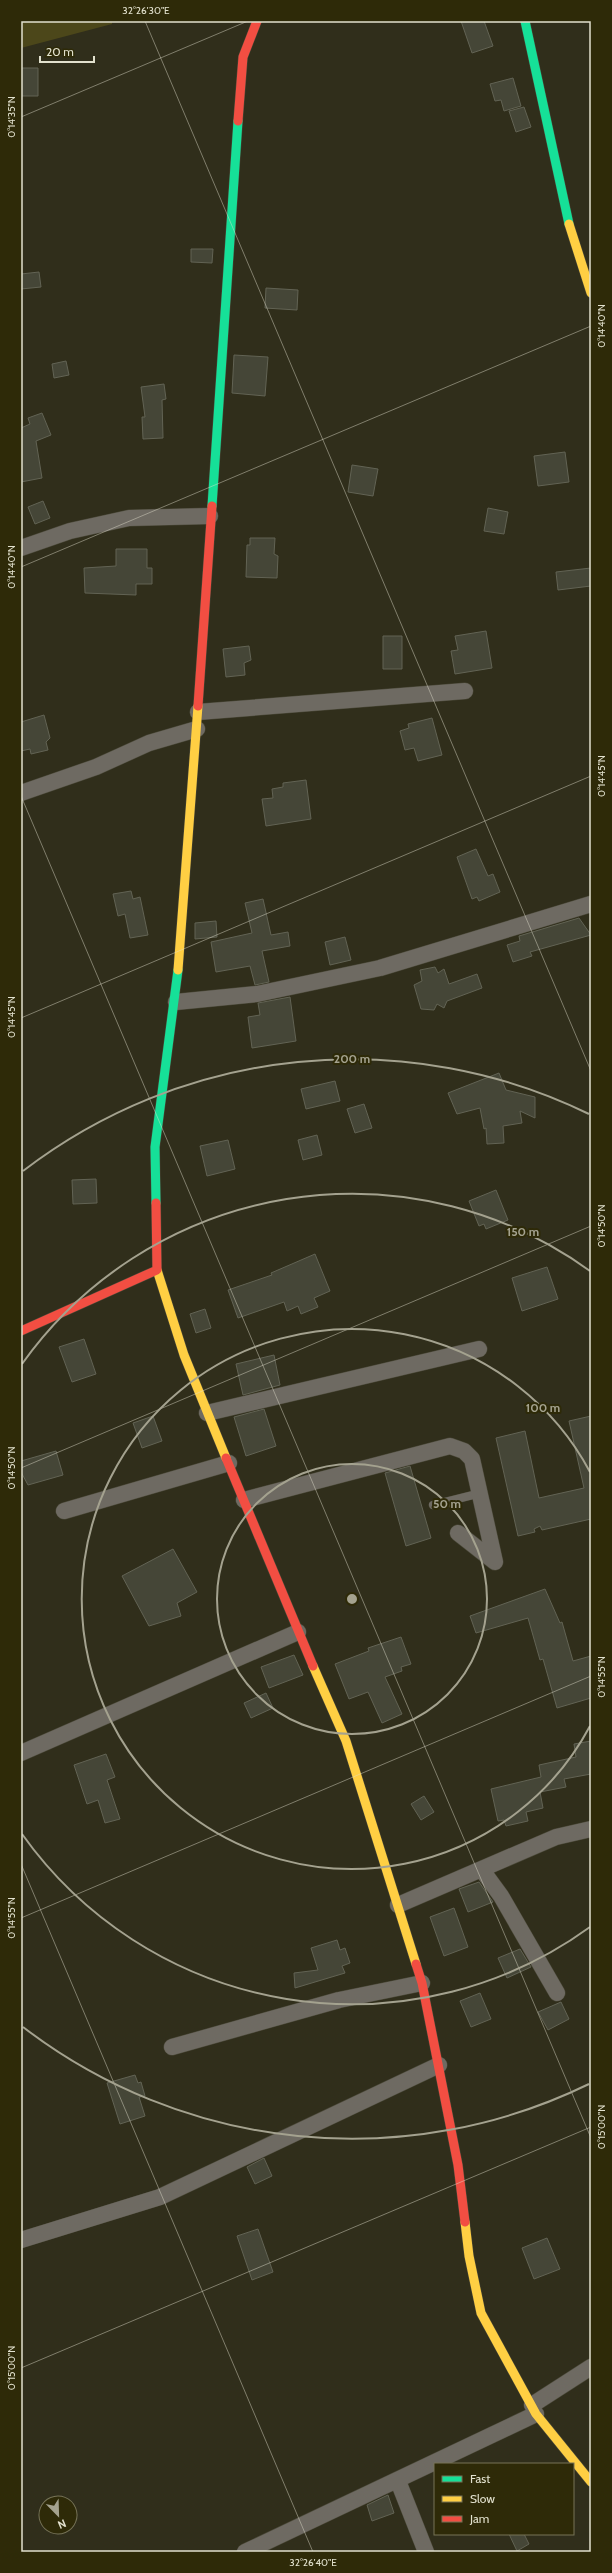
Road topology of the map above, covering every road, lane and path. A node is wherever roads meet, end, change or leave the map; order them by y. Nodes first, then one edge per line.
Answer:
1 (256, 21) edge
2 (525, 21) edge
3 (591, 293) edge
4 (210, 516) junction
5 (21, 548) edge
6 (465, 691) dead end
7 (198, 712) junction
8 (197, 729) junction
9 (21, 793) edge
10 (591, 904) edge
11 (176, 1002) junction
12 (157, 1270) junction
13 (21, 1331) edge
14 (479, 1349) dead end
15 (207, 1413) junction
16 (229, 1463) junction
17 (480, 1493) junction
18 (244, 1500) junction
19 (433, 1505) dead end
20 (64, 1511) dead end
21 (458, 1533) dead end
22 (298, 1632) junction
23 (21, 1752) edge
24 (591, 1829) edge
25 (482, 1870) junction
26 (398, 1905) junction
27 (422, 1983) junction
28 (557, 1993) dead end
29 (172, 2048) dead end
30 (439, 2065) junction
31 (21, 2240) edge
32 (591, 2367) edge
33 (534, 2410) junction
34 (398, 2481) junction
35 (591, 2482) edge
36 (244, 2552) edge
37 (426, 2552) edge

1 - 4 street
2 - 3 street
4 - 5 street
4 - 7 street
6 - 7 street
7 - 8 street
8 - 9 street
8 - 11 street
10 - 11 street
11 - 12 street
12 - 13 street
12 - 15 street
14 - 15 street
15 - 16 street
16 - 18 street
16 - 20 street
17 - 18 street
17 - 19 lane
17 - 21 street
18 - 22 street
22 - 23 street
22 - 26 street
24 - 25 street
25 - 26 street
25 - 28 street
26 - 27 street
27 - 29 street
27 - 30 street
30 - 31 street
30 - 33 street
32 - 33 street
33 - 34 street
33 - 35 street
34 - 36 street
34 - 37 street

